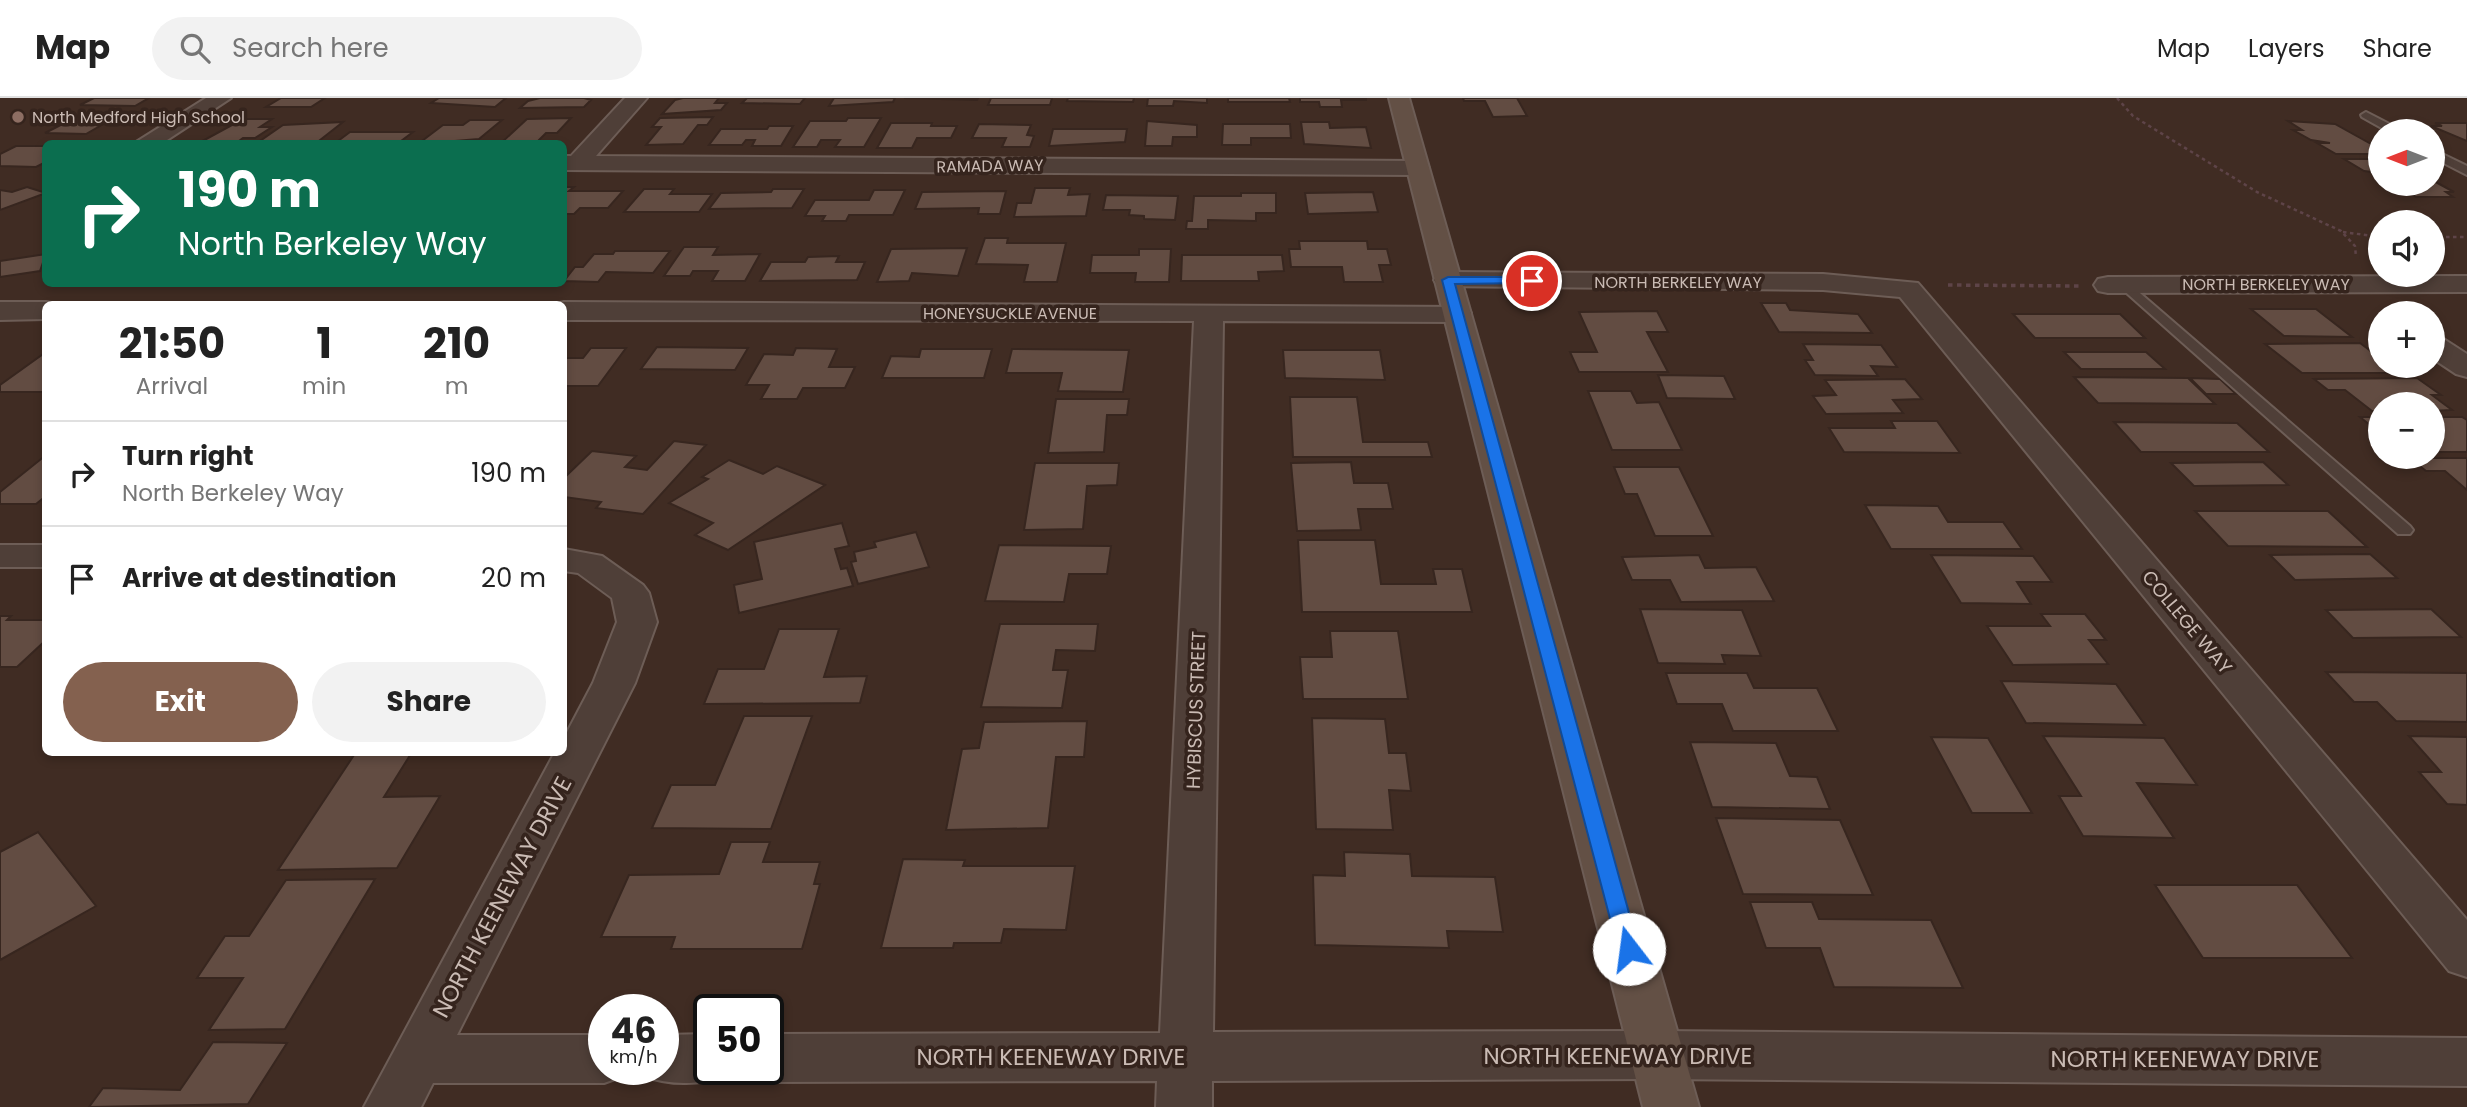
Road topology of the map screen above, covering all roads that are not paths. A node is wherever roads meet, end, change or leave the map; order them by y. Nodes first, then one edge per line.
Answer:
1 (220, 98) edge
2 (637, 98) edge
3 (1399, 98) edge
4 (2366, 116) dead end
5 (2372, 119) edge
6 (151, 140) edge
7 (2445, 159) edge
8 (570, 163) edge
9 (1417, 168) junction
10 (2467, 171) edge
11 (2313, 260) dead end
12 (2348, 284) junction
13 (2467, 284) edge
14 (2117, 285) joint
15 (1908, 289) joint
16 (1452, 297) junction
17 (2372, 301) edge
18 (42, 310) edge
19 (0, 311) edge
20 (567, 311) edge
21 (1209, 313) junction
22 (2445, 353) edge
23 (2467, 369) edge
24 (2404, 530) dead end
25 (0, 556) edge
26 (42, 556) edge
27 (567, 561) edge
28 (2467, 956) edge
29 (1657, 1055) junction
30 (417, 1059) junction
31 (588, 1059) edge
32 (784, 1059) edge
33 (2467, 1062) edge
34 (1184, 1082) edge
35 (393, 1107) edge
36 (1671, 1107) edge

1 - 6 street
2 - 8 street
3 - 9 main road
4 - 5 lane
7 - 10 lane
8 - 9 street, RAMADA WAY
9 - 16 main road
11 - 12 street
12 - 13 street, NORTH BERKELEY WAY
12 - 14 street, NORTH BERKELEY WAY
12 - 17 street
14 - 24 lane
15 - 16 street, NORTH BERKELEY WAY
15 - 28 street, COLLEGE WAY
16 - 21 street, HONEYSUCKLE AVENUE
16 - 29 main road
18 - 19 street
20 - 21 street, HONEYSUCKLE AVENUE
21 - 34 street, HYBISCUS STREET
22 - 23 street
25 - 26 street
27 - 30 street, NORTH KEENEWAY DRIVE
29 - 33 street, NORTH KEENEWAY DRIVE
29 - 34 street, NORTH KEENEWAY DRIVE
29 - 36 main road
30 - 31 street
30 - 35 street, NORTH KEENEWAY DRIVE
32 - 34 street, NORTH KEENEWAY DRIVE

